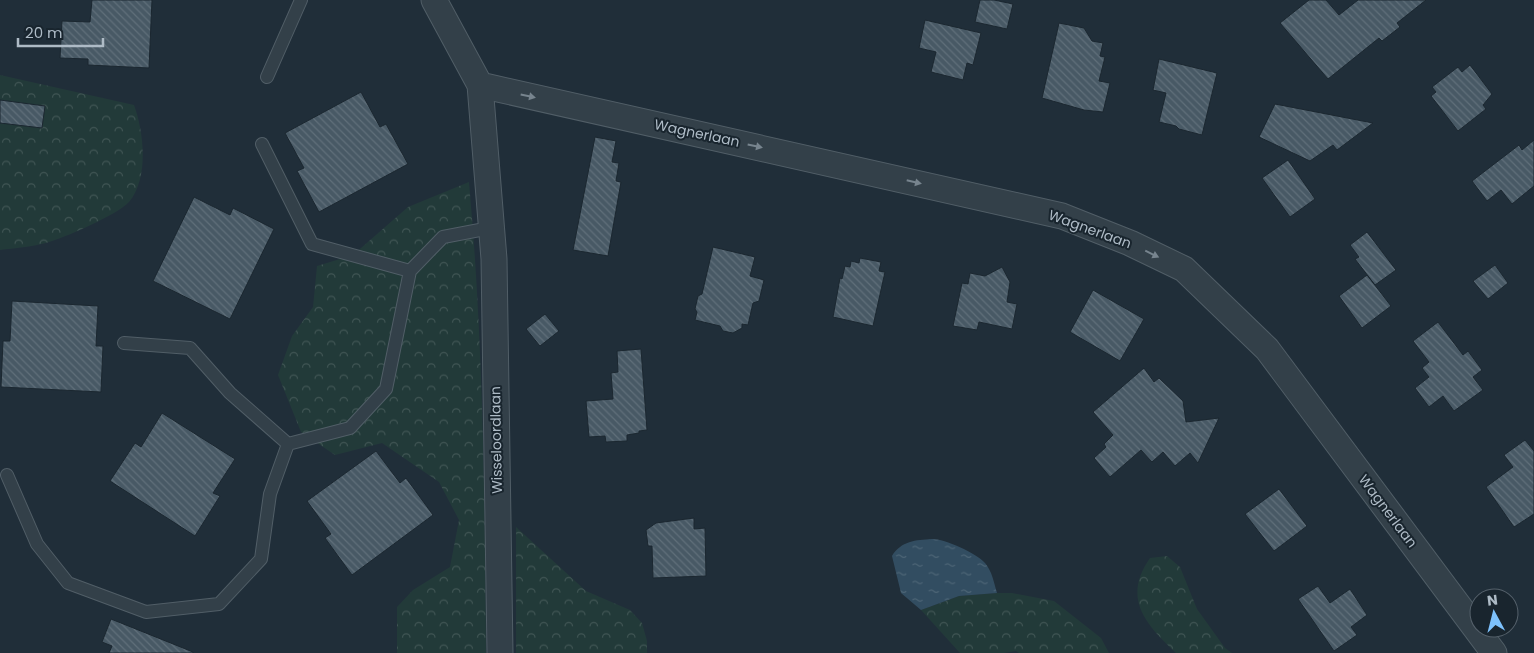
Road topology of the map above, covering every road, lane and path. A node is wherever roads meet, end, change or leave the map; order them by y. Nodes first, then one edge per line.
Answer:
1 (301, 0) edge
2 (434, 0) edge
3 (267, 77) dead end
4 (480, 85) junction
5 (262, 144) dead end
6 (490, 228) junction
7 (410, 271) junction
8 (124, 343) dead end
9 (288, 444) junction
10 (7, 475) dead end
11 (500, 653) edge
12 (1494, 653) edge

1 - 3 lane
2 - 4 street, Wisseloordlaan
4 - 6 street, Wisseloordlaan
4 -> 12 street, Wagnerlaan
5 - 7 lane
6 - 7 lane
6 - 11 street, Wisseloordlaan
7 - 9 lane
8 - 9 lane
9 - 10 lane

